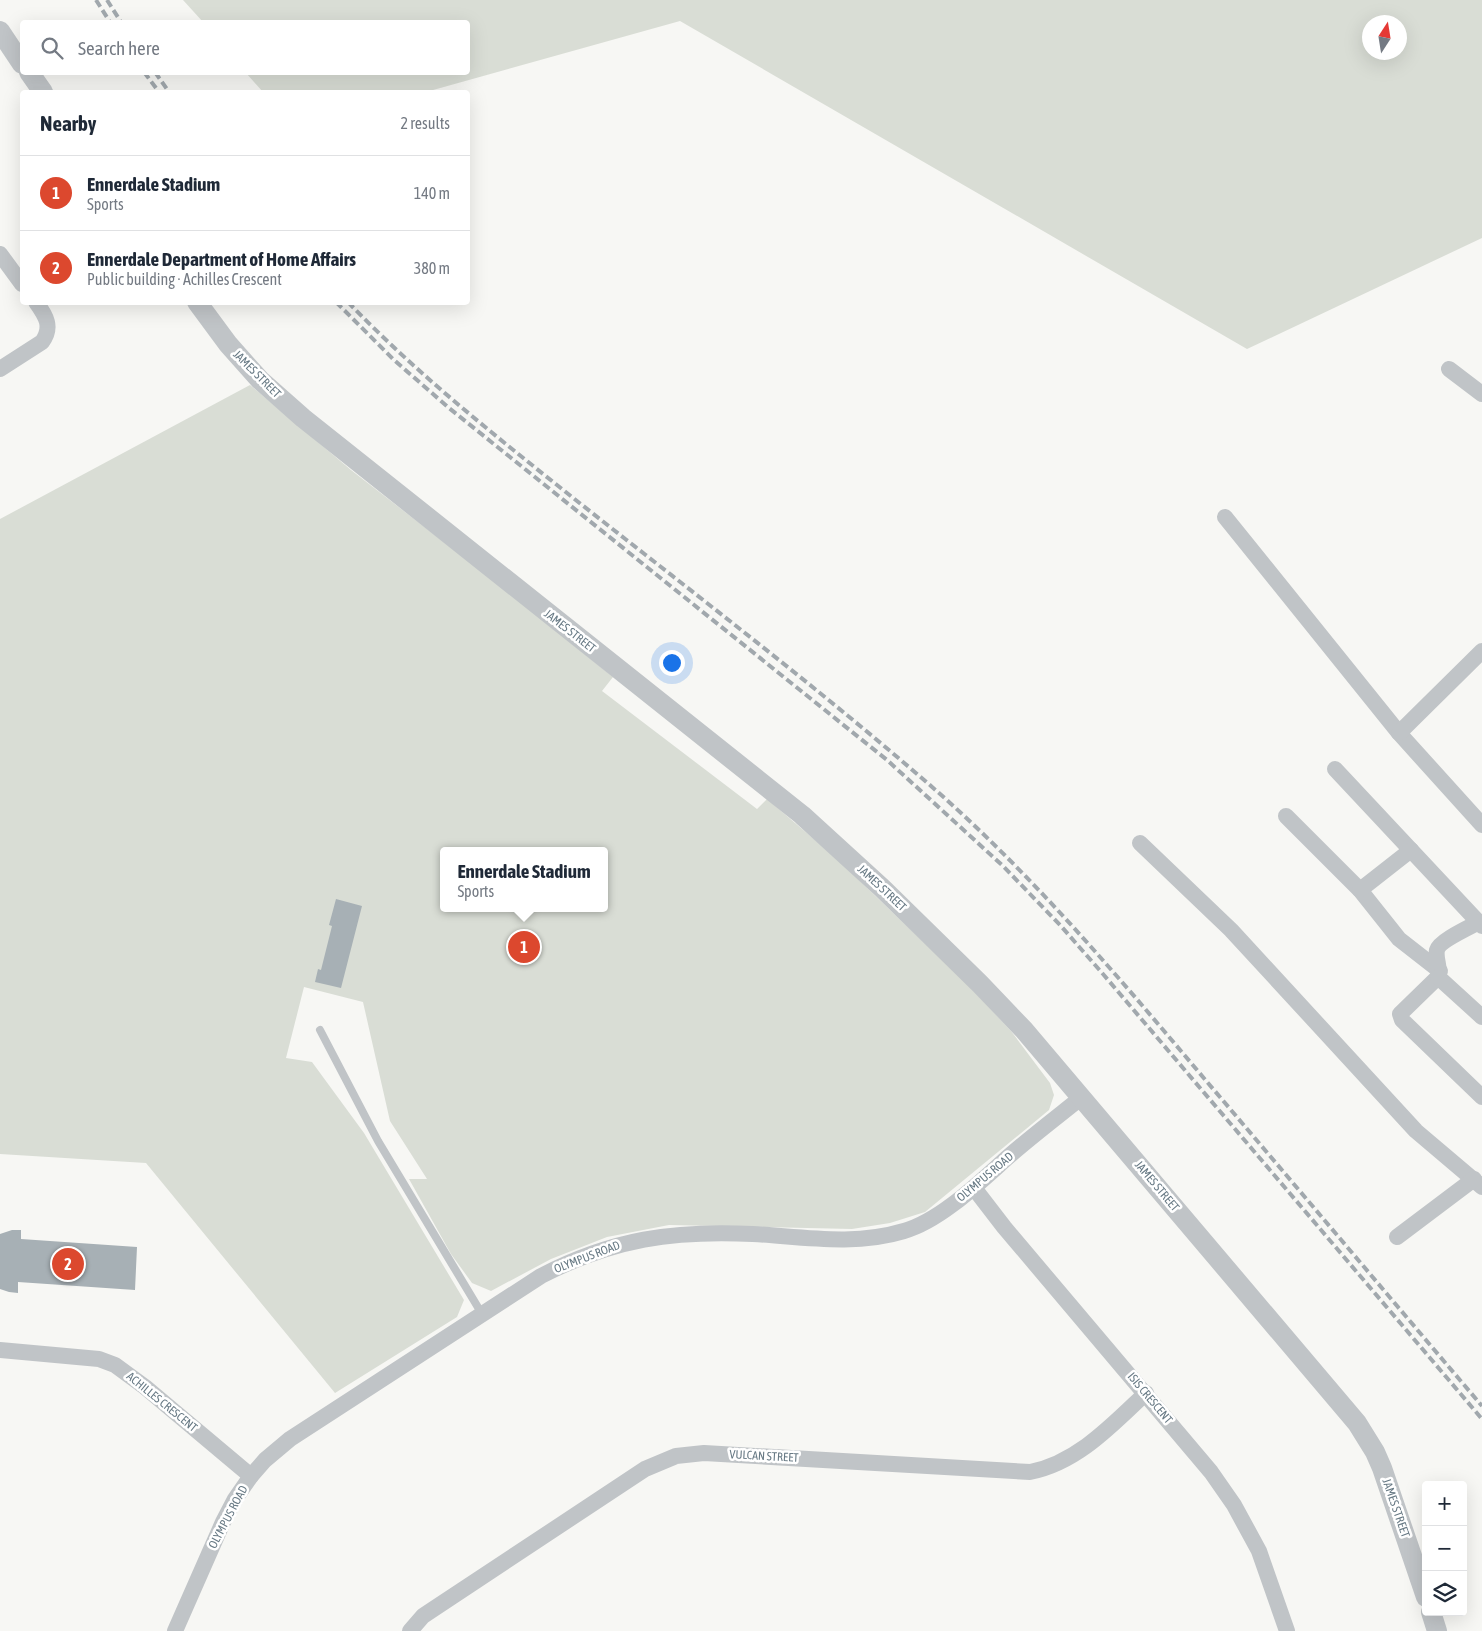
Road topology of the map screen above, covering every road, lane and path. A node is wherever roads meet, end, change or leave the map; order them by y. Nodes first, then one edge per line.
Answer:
1 (0, 32) edge
2 (20, 61) edge
3 (31, 75) edge
4 (42, 90) edge
5 (0, 254) edge
6 (20, 281) edge
7 (38, 305) edge
8 (199, 305) edge
9 (0, 369) edge
10 (1449, 369) dead end
11 (1482, 394) edge
12 (1225, 517) dead end
13 (1482, 651) edge
14 (1399, 733) junction
15 (1334, 769) dead end
16 (1286, 816) dead end
17 (1482, 825) edge
18 (1140, 843) dead end
19 (1411, 850) junction
20 (1360, 890) junction
21 (1480, 924) edge
22 (1439, 974) junction
23 (1482, 1017) edge
24 (320, 1030) dead end
25 (1482, 1096) edge
26 (1082, 1097) junction
27 (1478, 1183) edge
28 (974, 1188) junction
29 (1397, 1237) dead end
30 (482, 1314) junction
31 (0, 1350) edge
32 (1146, 1393) junction
33 (251, 1476) junction
34 (1422, 1585) edge
35 (1432, 1616) edge
36 (175, 1631) edge
37 (410, 1631) edge
38 (1287, 1631) edge
39 (1437, 1631) edge

1 - 2 street
3 - 4 street
5 - 6 street
7 - 9 street
8 - 26 street, JAMES STREET
10 - 11 street
12 - 14 street
13 - 14 street
14 - 17 street
15 - 19 street
16 - 20 street
18 - 27 street
19 - 20 street
19 - 21 street
20 - 22 street
21 - 22 street
22 - 23 street
22 - 25 street
24 - 30 lane
26 - 28 street, OLYMPUS ROAD
26 - 34 street, JAMES STREET
27 - 29 street
28 - 30 street, OLYMPUS ROAD
28 - 32 street, ISIS CRESCENT
30 - 33 street, OLYMPUS ROAD
31 - 33 street, ACHILLES CRESCENT
32 - 37 street, VULCAN STREET
32 - 38 street, ISIS CRESCENT
33 - 36 street, OLYMPUS ROAD
35 - 39 street

